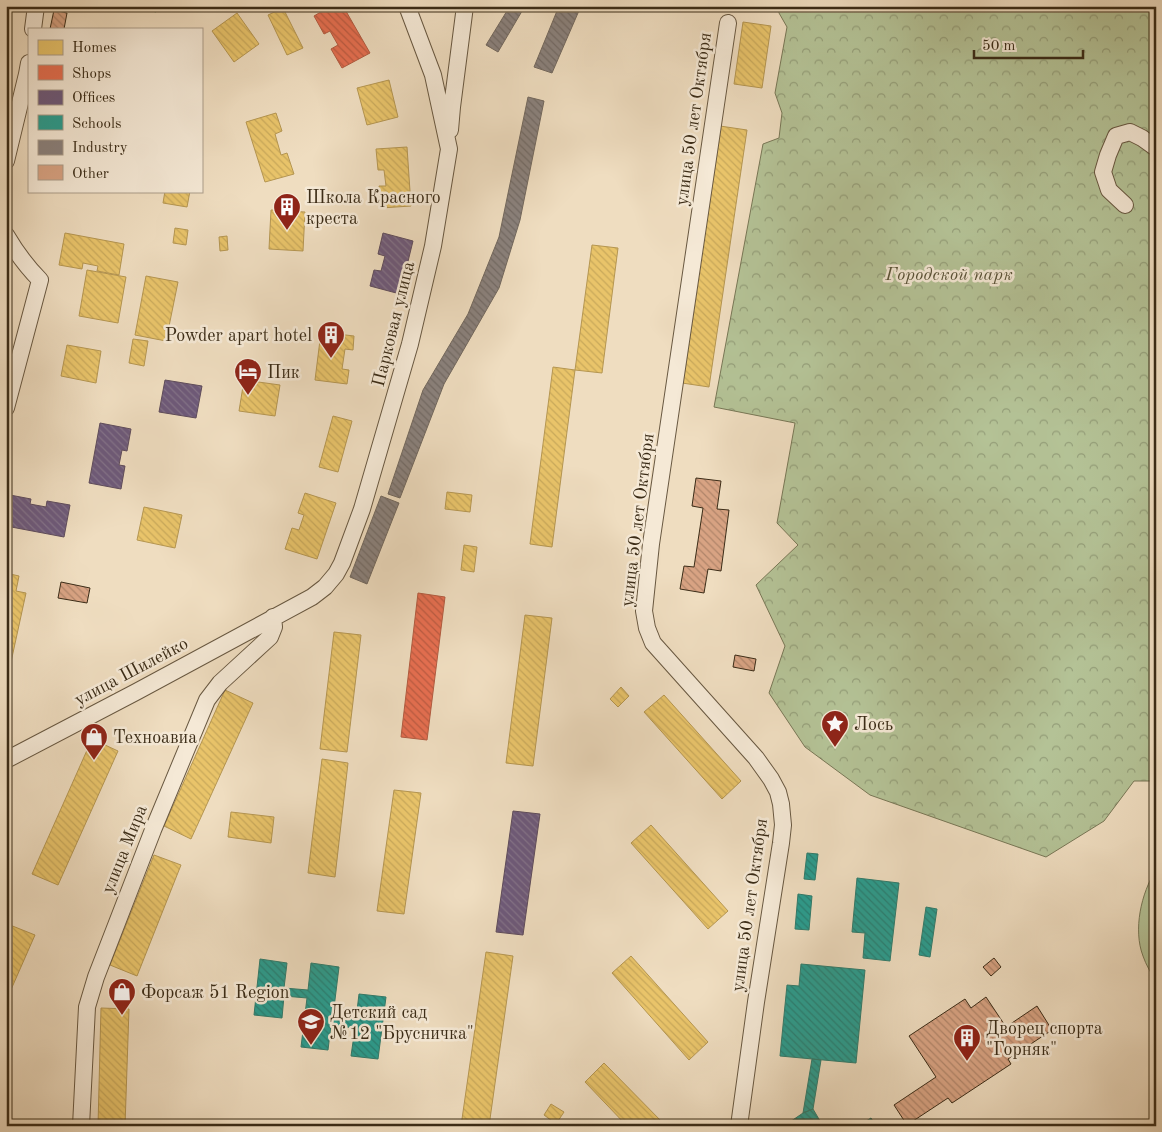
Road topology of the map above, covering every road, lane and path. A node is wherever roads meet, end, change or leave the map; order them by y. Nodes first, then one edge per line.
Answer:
1 (36, 6) edge
2 (406, 6) edge
3 (465, 6) edge
4 (728, 23) dead end
5 (33, 28) edge
6 (28, 68) edge
7 (1156, 148) edge
8 (449, 150) junction
9 (6, 161) edge
10 (1125, 205) dead end
11 (6, 235) edge
12 (6, 408) edge
13 (273, 617) junction
14 (6, 760) edge
15 (81, 1126) edge
16 (739, 1126) edge

1 - 5 street
2 - 8 street, Парковая улица
3 - 8 street
4 - 16 street, улица 50 лет Октября
6 - 9 street
7 - 10 street
8 - 13 street, Парковая улица
11 - 12 street
13 - 14 street, улица Шилейко
13 - 15 street, улица Мира

